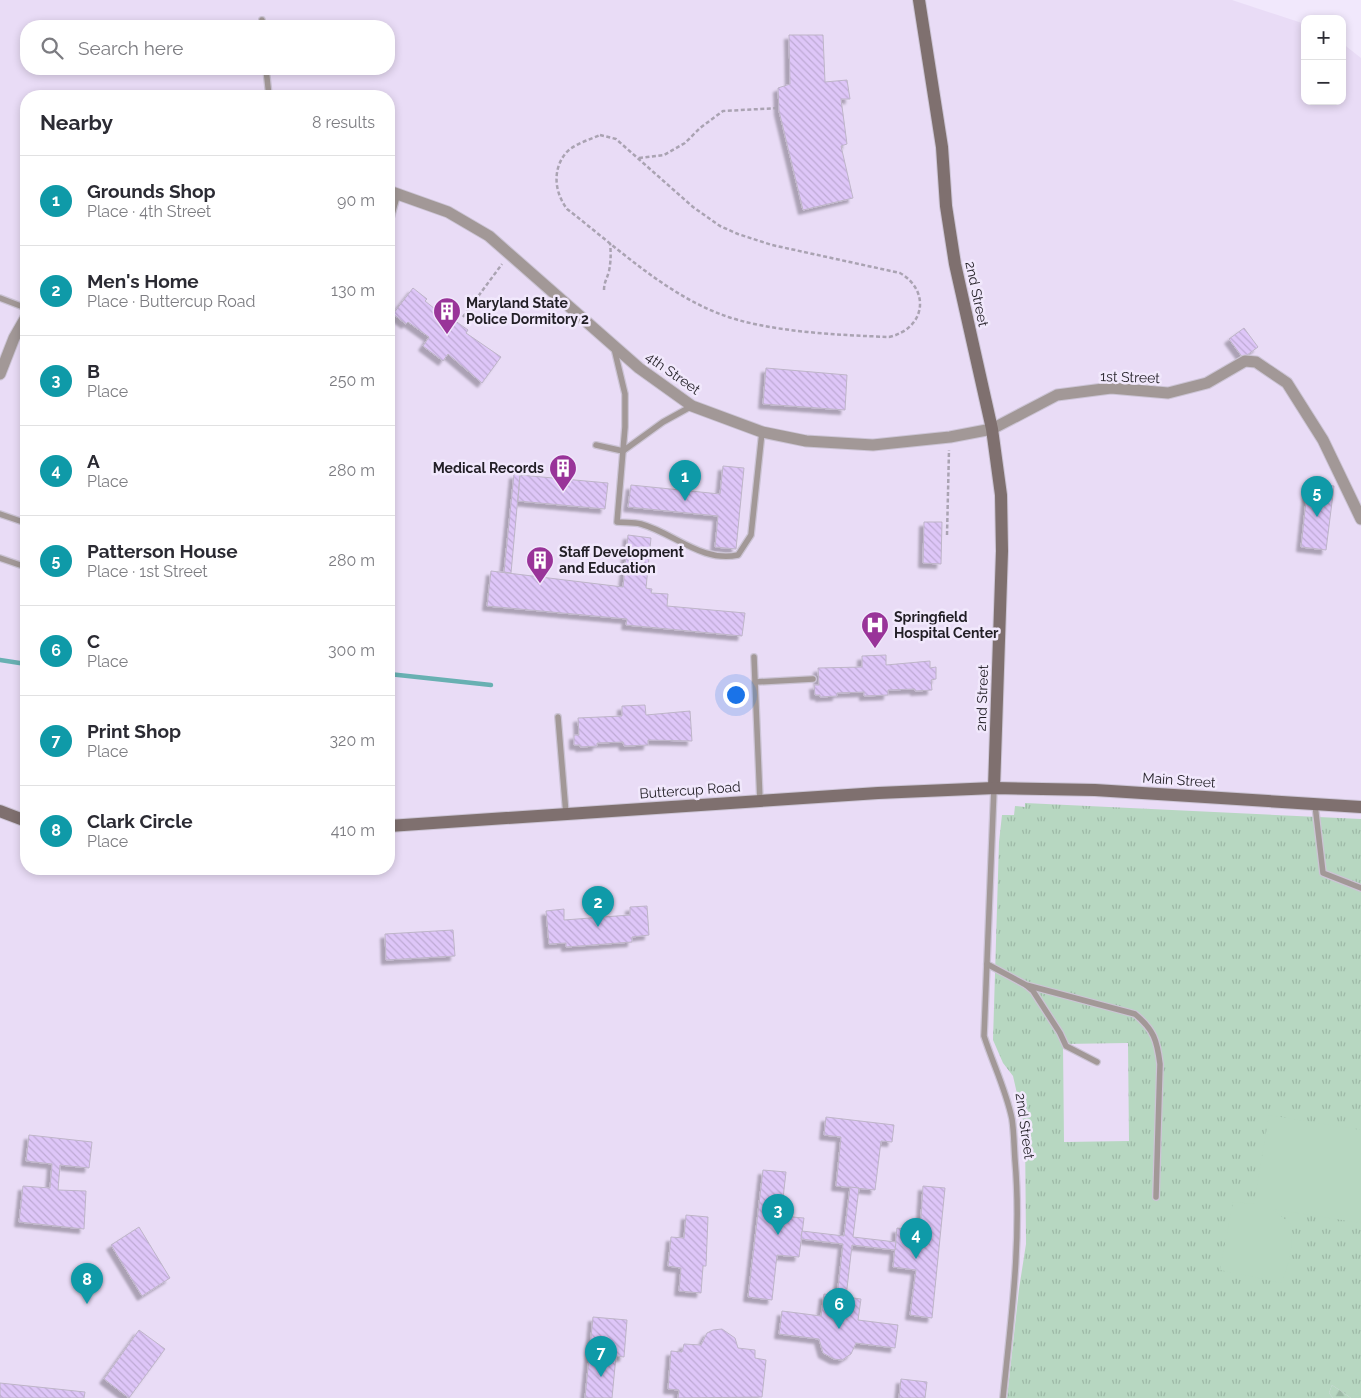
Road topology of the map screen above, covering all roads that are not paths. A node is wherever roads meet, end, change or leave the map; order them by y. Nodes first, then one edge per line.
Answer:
1 (919, 0) edge
2 (267, 75) edge
3 (268, 90) edge
4 (395, 193) edge
5 (0, 298) edge
6 (20, 306) edge
7 (20, 328) edge
8 (613, 346) junction
9 (0, 374) edge
10 (692, 406) junction
11 (992, 429) junction
12 (762, 432) junction
13 (596, 445) dead end
14 (623, 451) junction
15 (0, 514) edge
16 (1361, 520) edge
17 (20, 521) edge
18 (0, 558) edge
19 (20, 565) edge
20 (754, 657) dead end
21 (813, 679) dead end
22 (755, 682) junction
23 (558, 717) dead end
24 (994, 788) junction
25 (760, 801) junction
26 (1315, 805) junction
27 (1361, 807) edge
28 (0, 811) edge
29 (566, 814) junction
30 (20, 819) edge
31 (395, 826) edge
32 (1361, 888) edge
33 (987, 964) junction
34 (1026, 985) junction
35 (1097, 1062) dead end
36 (1156, 1197) dead end
37 (1003, 1398) edge

1 - 11 street, 2nd Street
2 - 3 lane
4 - 8 street, 4th Street
5 - 6 lane
7 - 9 street
8 - 10 street, 4th Street
8 - 14 lane
10 - 12 street, 4th Street
10 - 14 lane
11 - 12 street, 4th Street
11 - 16 street, 1st Street
11 - 24 street, 2nd Street
12 - 14 lane
13 - 14 lane
15 - 17 lane
18 - 19 lane
20 - 22 lane
21 - 22 lane
22 - 25 lane
23 - 29 lane
24 - 25 street, Buttercup Road
24 - 26 street, Main Street
24 - 33 lane, 2nd Street
25 - 29 street, Buttercup Road
26 - 27 street, Main Street
26 - 32 lane
28 - 30 street
29 - 31 street, Buttercup Road
33 - 34 lane
33 - 37 lane, 2nd Street
34 - 35 lane
34 - 36 lane

